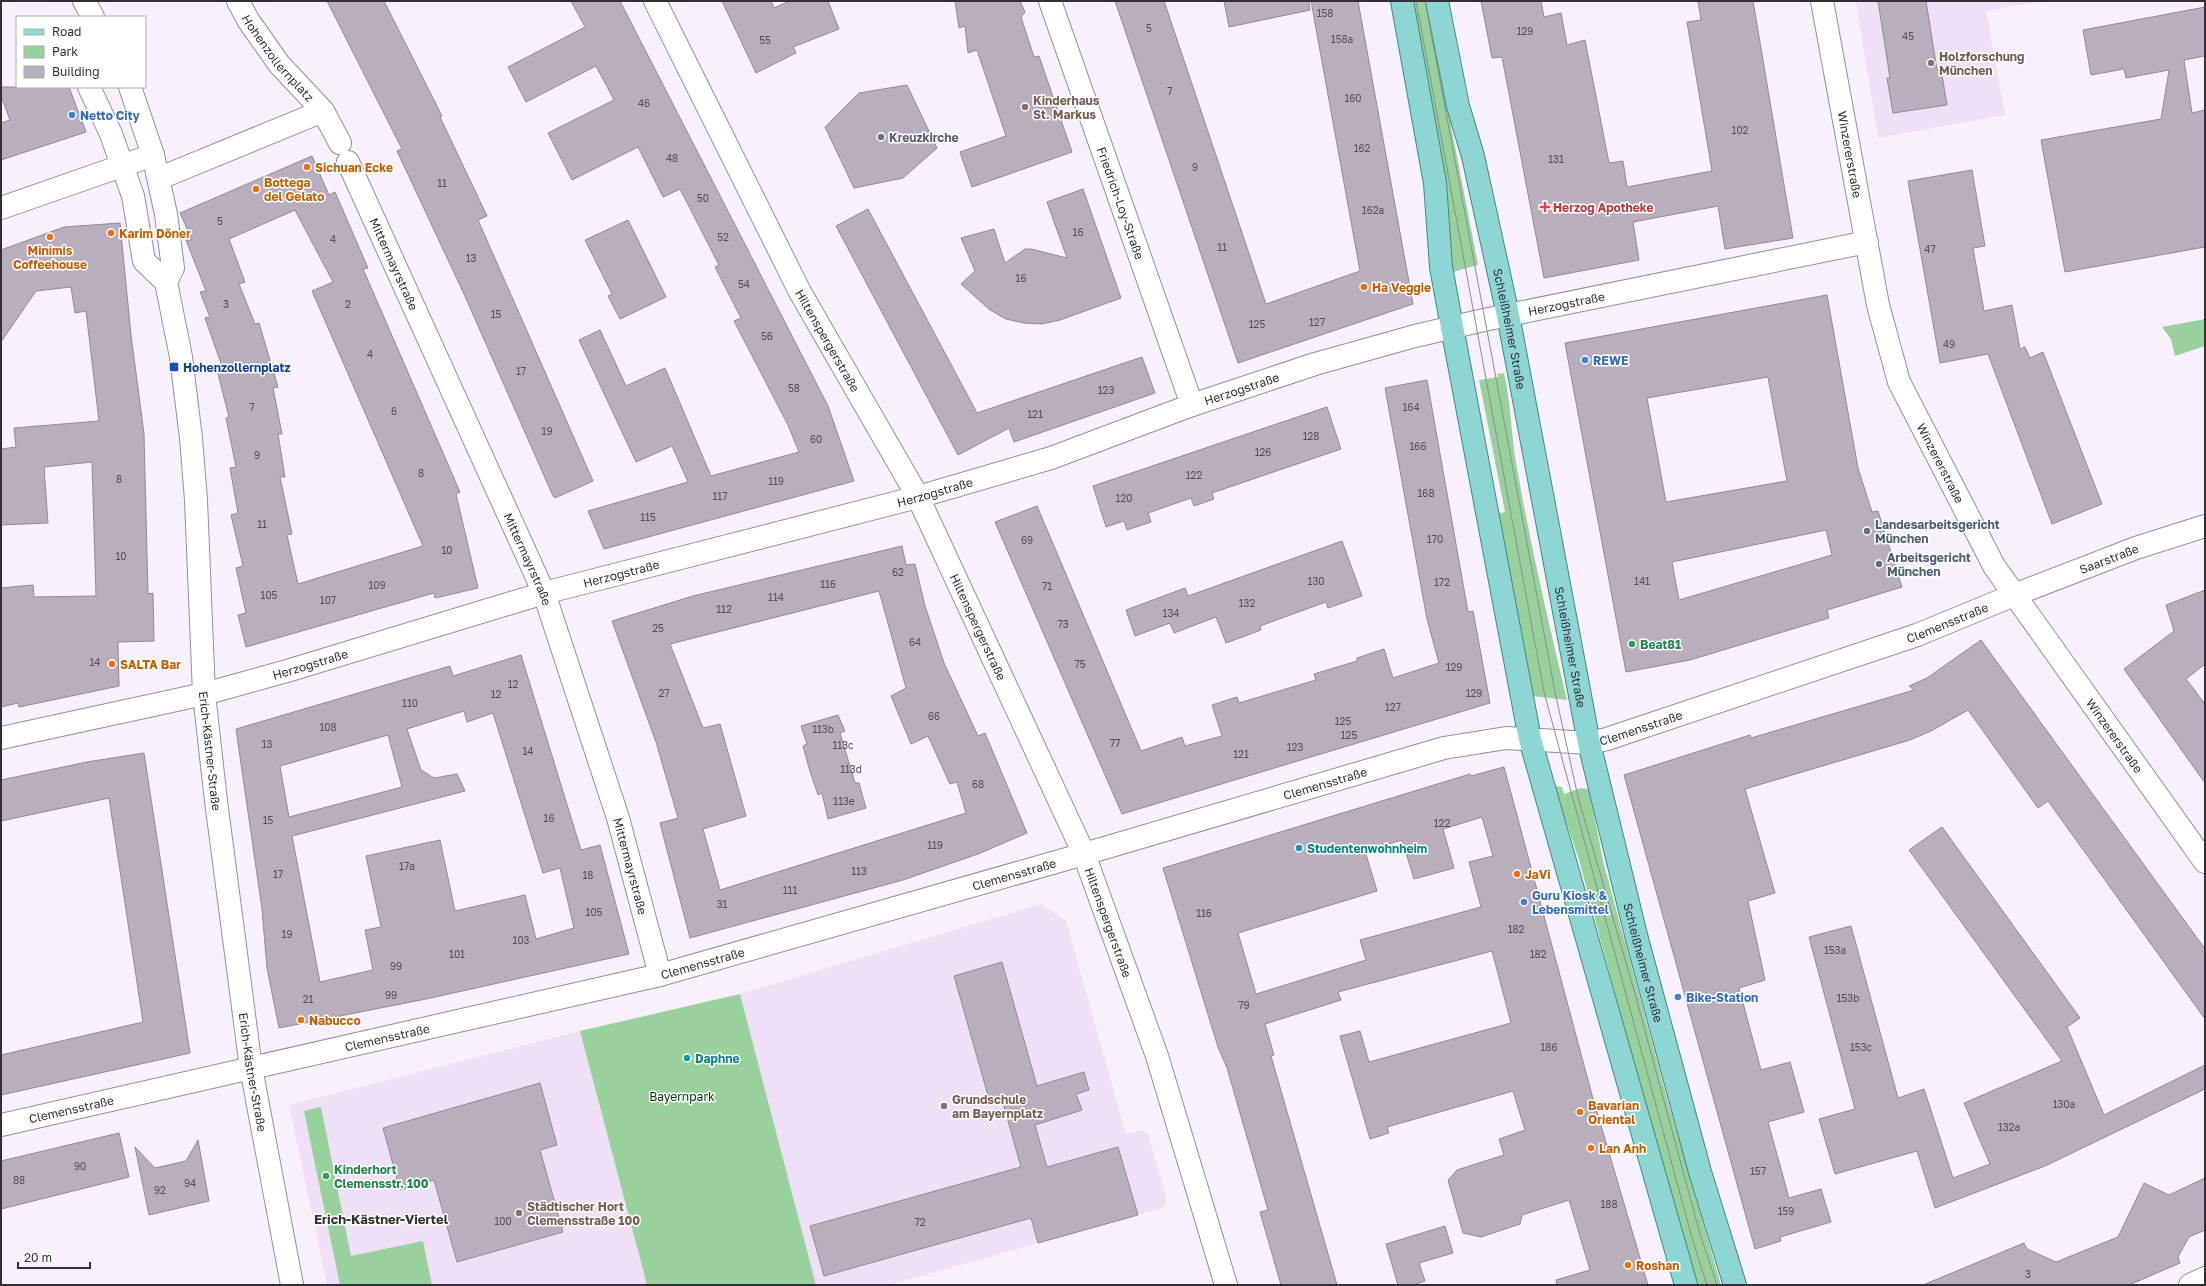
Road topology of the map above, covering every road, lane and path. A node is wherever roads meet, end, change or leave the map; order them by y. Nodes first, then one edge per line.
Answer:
1 (84, 1) edge
2 (238, 1) edge
3 (655, 1) edge
4 (1050, 1) edge
5 (1402, 1) edge
6 (1437, 1) edge
7 (1822, 1) edge
8 (92, 16) edge
9 (88, 88) edge
10 (130, 88) edge
11 (322, 111) junction
12 (344, 153) joint
13 (153, 155) junction
14 (123, 165) junction
15 (160, 178) junction
16 (1, 208) edge
17 (1867, 242) junction
18 (166, 282) junction
19 (1508, 315) junction
20 (1452, 327) junction
21 (1192, 405) junction
22 (918, 497) junction
23 (2205, 526) edge
24 (544, 593) junction
25 (2014, 595) junction
26 (204, 694) junction
27 (1, 738) edge
28 (1530, 739) junction
29 (1589, 743) junction
30 (1084, 854) junction
31 (2205, 862) edge
32 (660, 975) junction
33 (251, 1068) junction
34 (1, 1125) edge
35 (2205, 1278) edge
36 (292, 1285) edge
37 (1226, 1285) edge
38 (1686, 1285) edge
39 (1735, 1285) edge
40 (2190, 1285) edge

1 - 8 street
2 - 11 street, Hohenzollernplatz
3 - 22 street, Hiltenspergerstraße
4 - 21 street, Friedrich-Loy-Straße
5 - 20 main road
6 - 19 main road, Schleißheimer Straße
7 - 17 street, Winzererstraße
9 - 14 street
10 - 13 street
11 - 12 street, Hohenzollernplatz
11 - 15 street, Hohenzollernplatz
12 - 24 street, Mittermayrstraße
13 - 14 street
13 - 15 street
14 - 16 street
14 - 18 street
15 - 18 street
17 - 19 street, Herzogstraße
17 - 25 street, Winzererstraße
18 - 26 street, Erich-Kästner-Straße
19 - 20 street, Herzogstraße
19 - 29 main road, Schleißheimer Straße
20 - 21 street, Herzogstraße
20 - 28 main road
21 - 22 street, Herzogstraße
22 - 24 street, Herzogstraße
22 - 30 street, Hiltenspergerstraße
23 - 25 street, Saarstraße
24 - 26 street, Herzogstraße
24 - 32 street, Mittermayrstraße
25 - 29 street, Clemensstraße
25 - 31 street, Winzererstraße
26 - 27 street, Herzogstraße
26 - 33 street, Erich-Kästner-Straße
28 - 29 street, Clemensstraße
28 - 30 street, Clemensstraße
28 - 38 main road
29 - 39 main road, Schleißheimer Straße
30 - 32 street, Clemensstraße
30 - 37 street, Hiltenspergerstraße
32 - 33 street, Clemensstraße
33 - 34 street, Clemensstraße
33 - 36 street, Erich-Kästner-Straße
35 - 40 street

